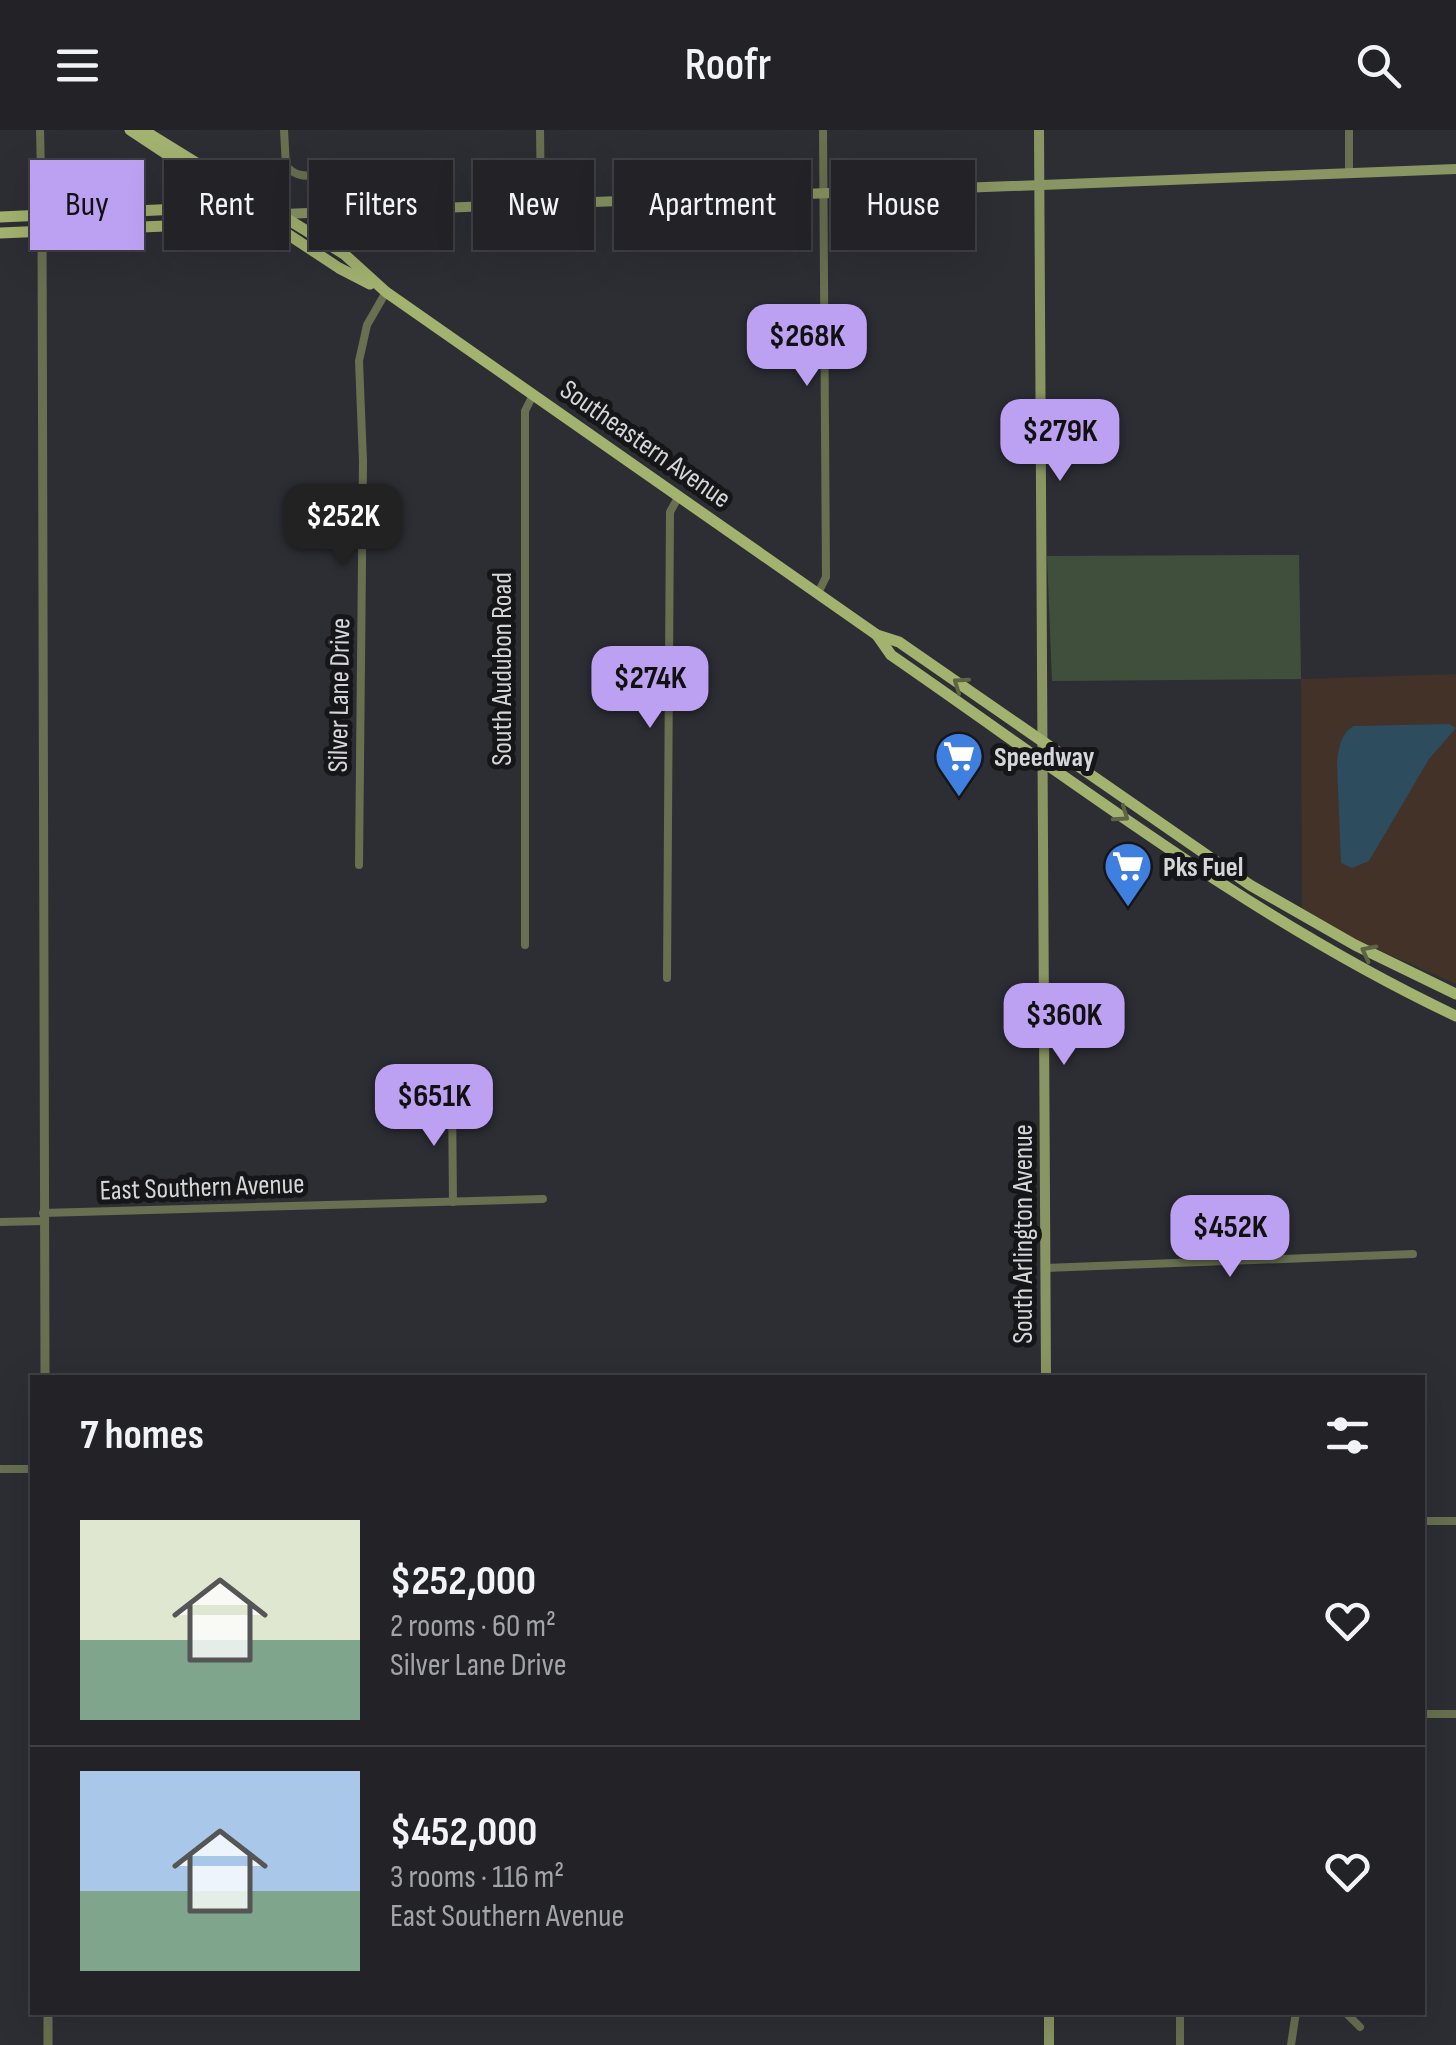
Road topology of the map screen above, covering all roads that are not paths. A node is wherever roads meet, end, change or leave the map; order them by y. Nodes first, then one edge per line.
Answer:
1 (40, 130) edge
2 (130, 130) edge
3 (143, 130) edge
4 (284, 130) edge
5 (540, 130) edge
6 (823, 130) edge
7 (1039, 130) edge
8 (1348, 130) edge
9 (41, 160) edge
10 (174, 160) edge
11 (193, 160) edge
12 (540, 160) edge
13 (1456, 169) edge
14 (1349, 174) junction
15 (309, 176) edge
16 (1040, 183) junction
17 (824, 192) junction
18 (594, 201) edge
19 (30, 216) edge
20 (0, 217) edge
21 (30, 231) edge
22 (0, 232) edge
23 (289, 237) edge
24 (42, 250) edge
25 (335, 250) edge
26 (386, 292) junction
27 (533, 395) junction
28 (679, 496) junction
29 (818, 592) junction
30 (877, 635) junction
31 (1040, 740) junction
32 (1042, 759) junction
33 (359, 865) dead end
34 (525, 945) dead end
35 (666, 978) dead end
36 (1456, 994) edge
37 (1456, 1016) edge
38 (452, 1096) dead end
39 (543, 1199) dead end
40 (453, 1202) junction
41 (43, 1217) junction
42 (0, 1222) edge
43 (1413, 1254) dead end
44 (1045, 1268) junction
45 (44, 1375) edge
46 (1046, 1375) edge
47 (30, 1469) edge
48 (0, 1470) edge
49 (1425, 1521) edge
50 (1456, 1521) edge
51 (1425, 1714) edge
52 (1456, 1714) edge
53 (48, 2015) edge
54 (1049, 2015) edge
55 (1180, 2015) edge
56 (1296, 2015) edge
57 (1349, 2015) edge
58 (1360, 2027) dead end
59 (48, 2045) edge
60 (1049, 2045) edge
61 (1180, 2045) edge
62 (1291, 2045) edge

1 - 9 street
2 - 10 main road, Southeastern Avenue
3 - 11 main road, Southeastern Avenue
4 - 15 street
5 - 12 street
6 - 17 street
7 - 16 main road, South Arlington Avenue
8 - 14 street
13 - 14 main road
14 - 16 main road
16 - 17 main road
16 - 31 main road, South Arlington Avenue
17 - 18 main road
17 - 29 street
19 - 20 main road
21 - 22 main road
23 - 26 main road, Southeastern Avenue
24 - 41 street
25 - 26 main road, Southeastern Avenue
26 - 27 main road, Southeastern Avenue
26 - 33 street, Silver Lane Drive
27 - 28 main road, Southeastern Avenue
27 - 34 street, South Audubon Road
28 - 29 main road, Southeastern Avenue
28 - 35 street
29 - 30 main road, Southeastern Avenue
31 -> 30 main road, Southeastern Avenue
30 - 32 main road, Southeastern Avenue
31 - 32 main road, South Arlington Avenue
36 -> 31 main road, Southeastern Avenue
32 -> 37 main road, Southeastern Avenue
32 - 44 main road, South Arlington Avenue
38 - 40 street
39 - 40 street, East Southern Avenue
40 - 41 street, East Southern Avenue
41 - 42 street, East Southern Avenue
41 - 45 street
43 - 44 street
44 - 46 main road, South Arlington Avenue
47 - 48 street
49 - 50 street
51 - 52 street
53 - 59 street
54 - 60 main road
55 - 61 street
56 - 62 street
57 - 58 street

